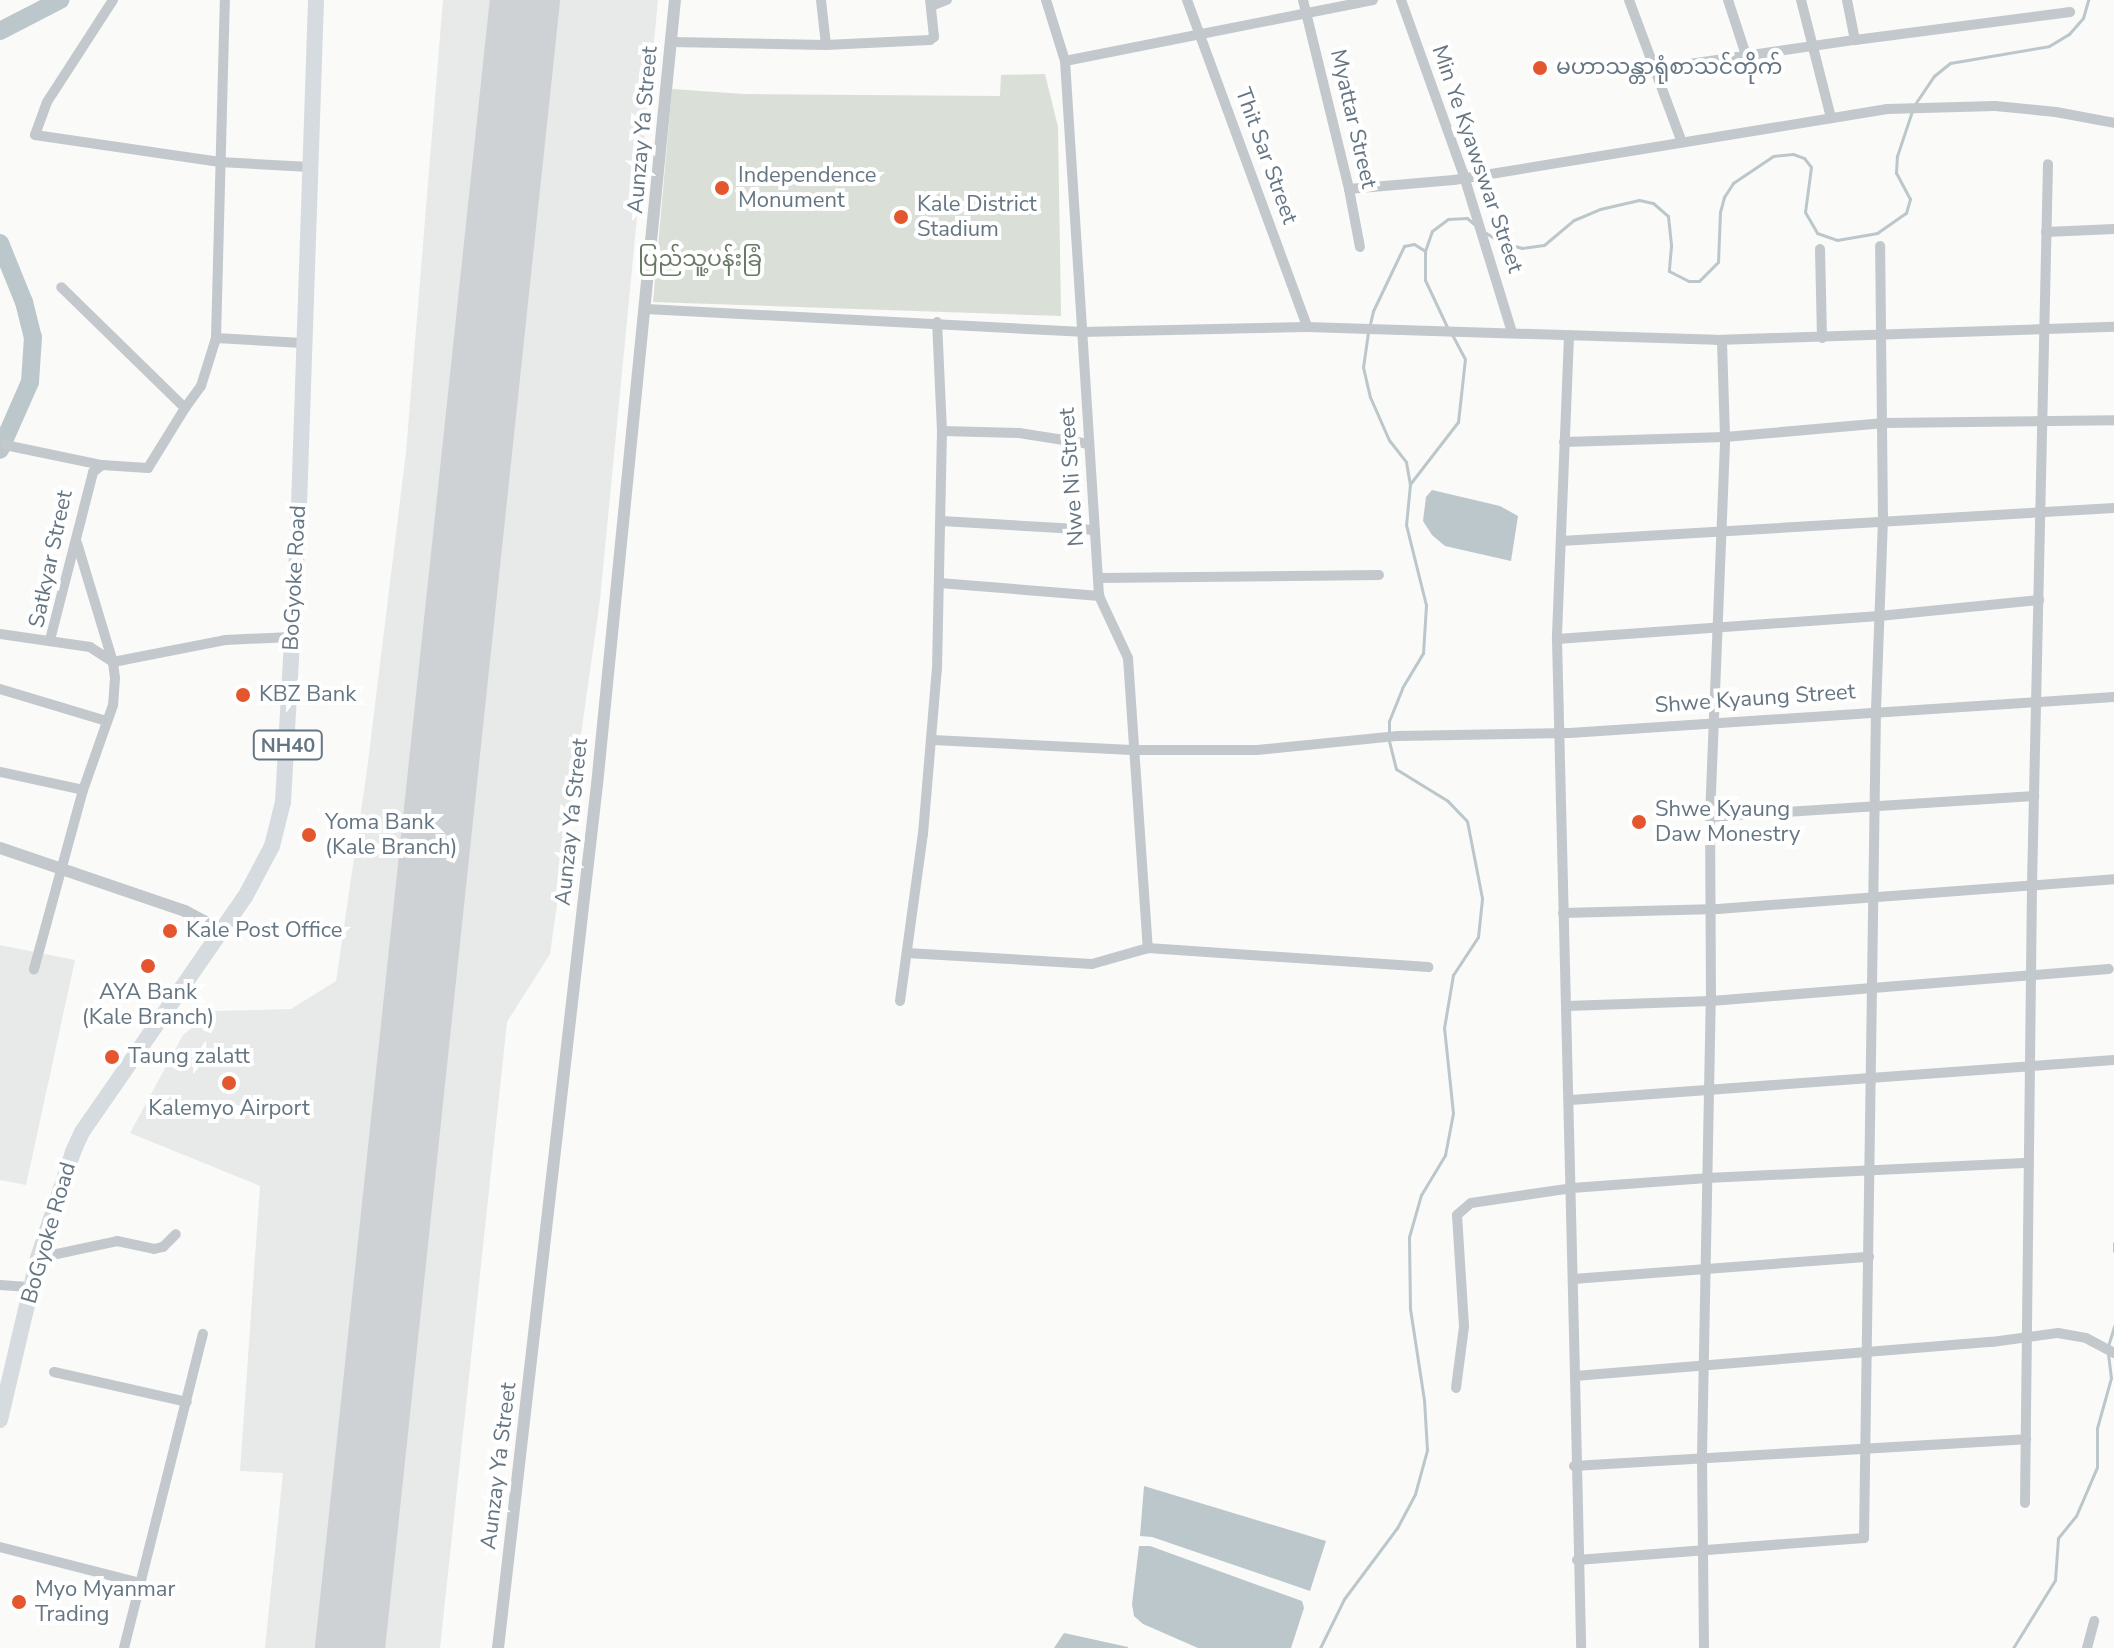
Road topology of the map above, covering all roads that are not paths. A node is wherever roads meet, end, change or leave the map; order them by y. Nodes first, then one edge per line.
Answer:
1 (113, 0) edge
2 (225, 0) edge
3 (316, 0) edge
4 (675, 0) edge
5 (821, 0) edge
6 (947, 0) edge
7 (1046, 0) edge
8 (1187, 0) edge
9 (1303, 0) edge
10 (1373, 0) edge
11 (1401, 0) edge
12 (1629, 0) edge
13 (1728, 0) edge
14 (1801, 0) edge
15 (1847, 0) edge
16 (930, 3) edge
17 (1307, 12) junction
18 (2070, 12) dead end
19 (1200, 32) junction
20 (1855, 40) junction
21 (671, 42) junction
22 (826, 45) junction
23 (1812, 45) junction
24 (1746, 55) junction
25 (1065, 61) junction
26 (1655, 69) junction
27 (1831, 118) junction
28 (2114, 123) edge
29 (1681, 140) junction
30 (220, 162) junction
31 (2048, 164) dead end
32 (310, 167) junction
33 (1465, 178) junction
34 (1349, 189) junction
35 (2114, 229) edge
36 (2046, 232) junction
37 (1880, 246) dead end
38 (1360, 247) dead end
39 (1820, 249) dead end
40 (61, 287) dead end
41 (646, 309) junction
42 (937, 322) junction
43 (1307, 327) junction
44 (2114, 327) edge
45 (2045, 330) junction
46 (1082, 332) junction
47 (1512, 332) junction
48 (1569, 336) junction
49 (1883, 337) junction
50 (216, 338) junction
51 (1822, 338) junction
52 (1722, 340) junction
53 (302, 343) junction
54 (185, 408) junction
55 (2114, 420) edge
56 (2043, 421) junction
57 (1884, 423) junction
58 (942, 431) junction
59 (1725, 437) junction
60 (1564, 442) junction
61 (1089, 444) junction
62 (5, 445) dead end
63 (102, 465) junction
64 (2114, 508) edge
65 (2041, 511) junction
66 (1883, 520) junction
67 (942, 521) junction
68 (1095, 530) junction
69 (1721, 533) junction
70 (76, 541) junction
71 (1561, 541) junction
72 (1379, 575) dead end
73 (1099, 578) junction
74 (939, 583) junction
75 (1099, 596) junction
76 (2039, 600) junction
77 (1879, 616) junction
78 (1717, 627) junction
79 (0, 634) edge
80 (292, 637) junction
81 (1557, 639) junction
82 (50, 640) junction
83 (113, 662) junction
84 (0, 689) edge
85 (2114, 697) edge
86 (2037, 702) junction
87 (1876, 710) junction
88 (107, 721) junction
89 (1713, 722) junction
90 (1559, 733) junction
91 (933, 740) junction
92 (1132, 750) junction
93 (0, 772) edge
94 (83, 790) junction
95 (2034, 796) junction
96 (1874, 805) junction
97 (1710, 817) junction
98 (0, 848) edge
99 (62, 867) junction
100 (2114, 879) edge
101 (2032, 885) junction
102 (1873, 898) junction
103 (1710, 908) junction
104 (1563, 913) junction
105 (220, 930) junction
106 (1148, 948) junction
107 (907, 953) junction
108 (1428, 967) dead end
109 (34, 969) dead end
110 (2109, 969) dead end
111 (2031, 975) junction
112 (1873, 986) junction
113 (900, 1001) dead end
114 (1711, 1001) junction
115 (1567, 1006) junction
116 (2114, 1060) edge
117 (2030, 1066) junction
118 (1871, 1077) junction
119 (1709, 1092) junction
120 (1571, 1100) junction
121 (2029, 1163) junction
122 (1869, 1171) junction
123 (1707, 1178) junction
124 (1572, 1188) junction
125 (176, 1234) dead end
126 (1869, 1257) junction
127 (38, 1258) junction
128 (1706, 1272) junction
129 (1573, 1279) junction
130 (0, 1285) edge
131 (32, 1287) junction
132 (203, 1334) dead end
133 (2027, 1336) junction
134 (1866, 1351) junction
135 (2112, 1351) edge
136 (1705, 1366) junction
137 (54, 1372) dead end
138 (1575, 1376) junction
139 (1456, 1388) dead end
140 (187, 1402) junction
141 (0, 1420) edge
142 (2026, 1439) junction
143 (1865, 1449) junction
144 (1702, 1456) junction
145 (1574, 1466) junction
146 (2025, 1503) dead end
147 (0, 1547) edge
148 (1702, 1551) junction
149 (1577, 1560) junction
150 (140, 1583) junction
151 (2094, 1621) dead end
152 (124, 1648) edge
153 (498, 1648) edge
154 (1581, 1648) edge
155 (1704, 1648) edge
156 (2087, 1648) edge

1 - 30 street
2 - 30 street
3 - 32 highway, BoGyoke Road / NH40
4 - 21 street, Aunzay Ya Street
5 - 22 street
6 - 16 street
7 - 25 street, Nwe Ni Street
8 - 19 street, Thit Sar Street
9 - 17 street, Myattar Street
10 - 17 street
11 - 33 street, Min Ye Kyawswar Street
12 - 26 street
13 - 24 street
14 - 23 street
15 - 20 street
16 - 22 street
17 - 19 street
17 - 34 street, Myattar Street
18 - 20 street
19 - 25 street
19 - 43 street, Thit Sar Street
20 - 23 street
21 - 22 street
21 - 41 street, Aunzay Ya Street
23 - 24 street
23 - 27 street
24 - 26 street
25 - 46 street, Nwe Ni Street
26 - 29 street
27 - 28 street
27 - 29 street
29 - 33 street
30 - 32 street
30 - 50 street
31 - 36 street
32 - 53 highway, BoGyoke Road / NH40
33 - 34 street
33 - 47 street, Min Ye Kyawswar Street
34 - 38 street, Myattar Street
35 - 36 street
36 - 45 street
37 - 49 street
39 - 51 street
40 - 54 street
41 - 42 street
41 - 153 street, Aunzay Ya Street
42 - 46 street
42 - 58 street
43 - 46 street
43 - 47 street
44 - 45 street
45 - 49 street
45 - 56 street
46 - 61 street, Nwe Ni Street
47 - 48 street
48 - 52 street
48 - 60 street
49 - 51 street
49 - 57 street
50 - 53 street
50 - 54 street
51 - 52 street
52 - 59 street
53 - 80 highway, BoGyoke Road / NH40
54 - 63 street
55 - 56 street
56 - 57 street
56 - 65 street
57 - 59 street
57 - 66 street
58 - 61 street
58 - 67 street
59 - 60 street
59 - 69 street
60 - 71 street
61 - 68 street, Nwe Ni Street
62 - 63 street
63 - 70 street, Satkyar Street
64 - 65 street
65 - 66 street
65 - 76 street
66 - 69 street
66 - 77 street
67 - 68 street
67 - 74 street
68 - 73 street, Nwe Ni Street
69 - 71 street
69 - 78 street
70 - 82 street, Satkyar Street
70 - 83 street
71 - 81 street
72 - 73 street
73 - 75 street, Nwe Ni Street
74 - 75 street
74 - 91 street
75 - 92 street, Nwe Ni Street
76 - 77 street
76 - 86 street
77 - 78 street
77 - 87 street
78 - 81 street
78 - 89 street
79 - 82 street
80 - 83 street
80 - 105 highway, BoGyoke Road / NH40
81 - 90 street
82 - 83 street, Satkyar Street
83 - 88 street
84 - 88 street
85 - 86 street, Shwe Kyaung Street
86 - 87 street, Shwe Kyaung Street
86 - 95 street
87 - 89 street, Shwe Kyaung Street
87 - 96 street
88 - 94 street
89 - 90 street, Shwe Kyaung Street
89 - 97 street
90 - 92 street, Shwe Kyaung Street
90 - 104 street
91 - 92 street, Shwe Kyaung Street
91 - 107 street
92 - 106 street, Nwe Ni Street
93 - 94 street
94 - 99 street
95 - 96 street
95 - 101 street
96 - 97 street
96 - 102 street
97 - 103 street
98 - 99 street
99 - 105 street
99 - 109 street
100 - 101 street
101 - 102 street
101 - 111 street
102 - 103 street
102 - 112 street
103 - 104 street
103 - 114 street
104 - 115 street
105 - 127 highway, BoGyoke Road / NH40
106 - 107 street
106 - 108 street
107 - 113 street
110 - 111 street
111 - 112 street
111 - 117 street
112 - 114 street
112 - 118 street
114 - 115 street
114 - 119 street
115 - 120 street
116 - 117 street
117 - 118 street
117 - 121 street
118 - 119 street
118 - 122 street
119 - 120 street
119 - 123 street
120 - 124 street
121 - 122 street
121 - 133 street
122 - 123 street
122 - 126 street
123 - 124 street
123 - 128 street
124 - 129 street
124 - 139 street
125 - 127 street
126 - 128 street
126 - 134 street
127 - 131 highway, BoGyoke Road / NH40
128 - 129 street
128 - 136 street
129 - 138 street
130 - 131 street
131 - 141 highway, BoGyoke Road / NH40
132 - 140 street
133 - 134 street
133 - 135 street
133 - 142 street
134 - 136 street
134 - 143 street
136 - 138 street
136 - 144 street
137 - 140 street
138 - 145 street
140 - 150 street
142 - 143 street
142 - 146 street
143 - 144 street
143 - 148 street
144 - 145 street
144 - 148 street
145 - 149 street
147 - 150 street
148 - 149 street
148 - 155 street
149 - 154 street
150 - 152 street
151 - 156 street

